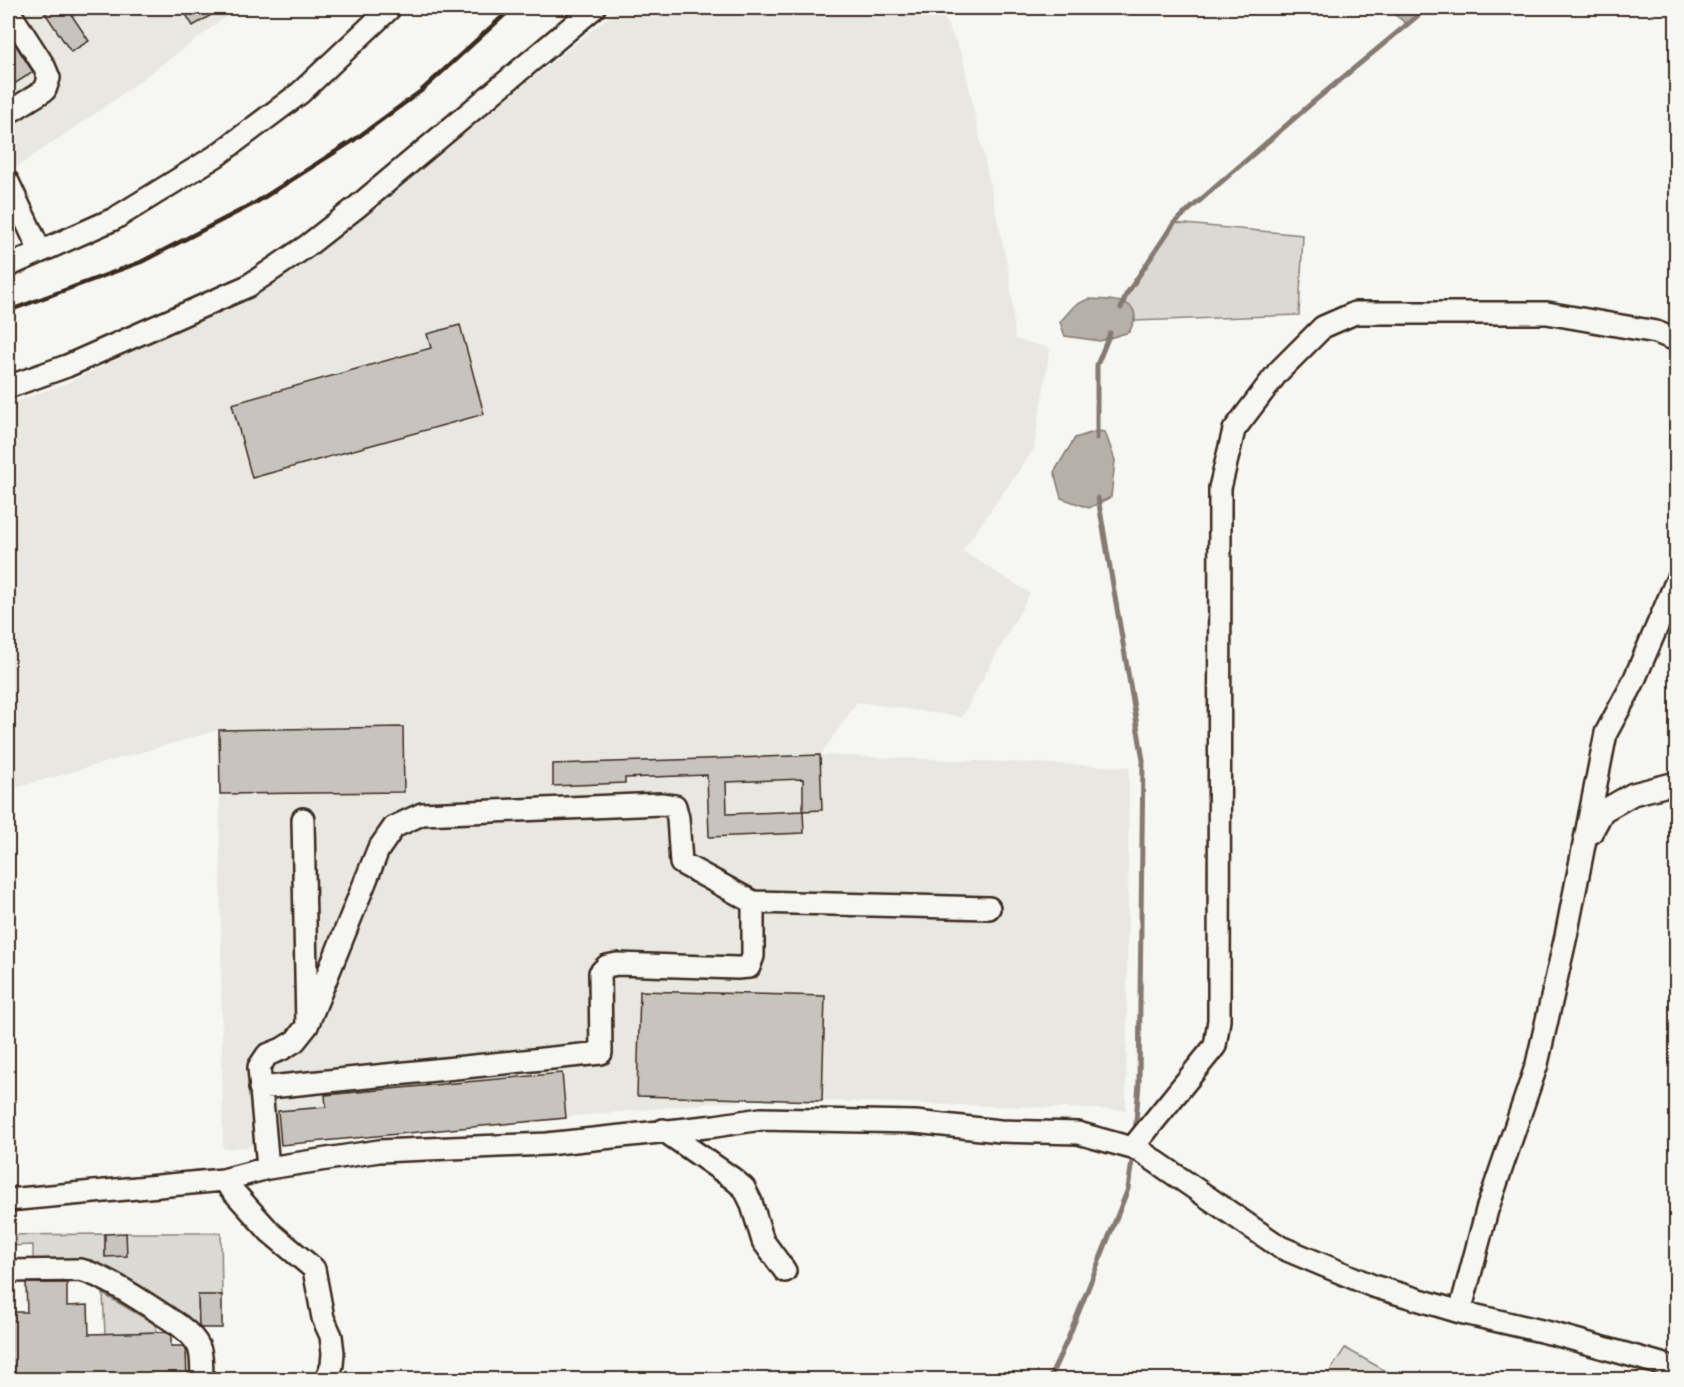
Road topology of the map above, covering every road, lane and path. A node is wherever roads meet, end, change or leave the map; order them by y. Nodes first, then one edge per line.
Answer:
1 (390, 8) edge
2 (594, 8) edge
3 (8, 10) edge
4 (8, 113) edge
5 (8, 182) edge
6 (40, 251) junction
7 (8, 266) edge
8 (1677, 340) edge
9 (8, 387) edge
10 (1677, 582) edge
11 (1677, 783) edge
12 (303, 819) dead end
13 (1582, 850) junction
14 (753, 902) junction
15 (989, 908) dead end
16 (306, 1026) junction
17 (260, 1088) junction
18 (663, 1130) junction
19 (1133, 1147) junction
20 (268, 1168) junction
21 (223, 1180) junction
22 (8, 1200) edge
23 (8, 1271) edge
24 (785, 1271) dead end
25 (1460, 1312) junction
26 (1677, 1368) edge
27 (202, 1380) edge
28 (326, 1380) edge

1 - 6 street
2 - 9 street
3 - 4 street
5 - 6 street
6 - 7 street
8 - 19 street
10 - 13 street
11 - 13 street
12 - 16 street
13 - 25 street
14 - 15 street
14 - 16 street
14 - 17 street
16 - 17 street
17 - 20 street
18 - 19 street
18 - 20 street
18 - 24 street
19 - 25 street
20 - 21 street
21 - 22 street
21 - 28 street
23 - 27 street
25 - 26 street

